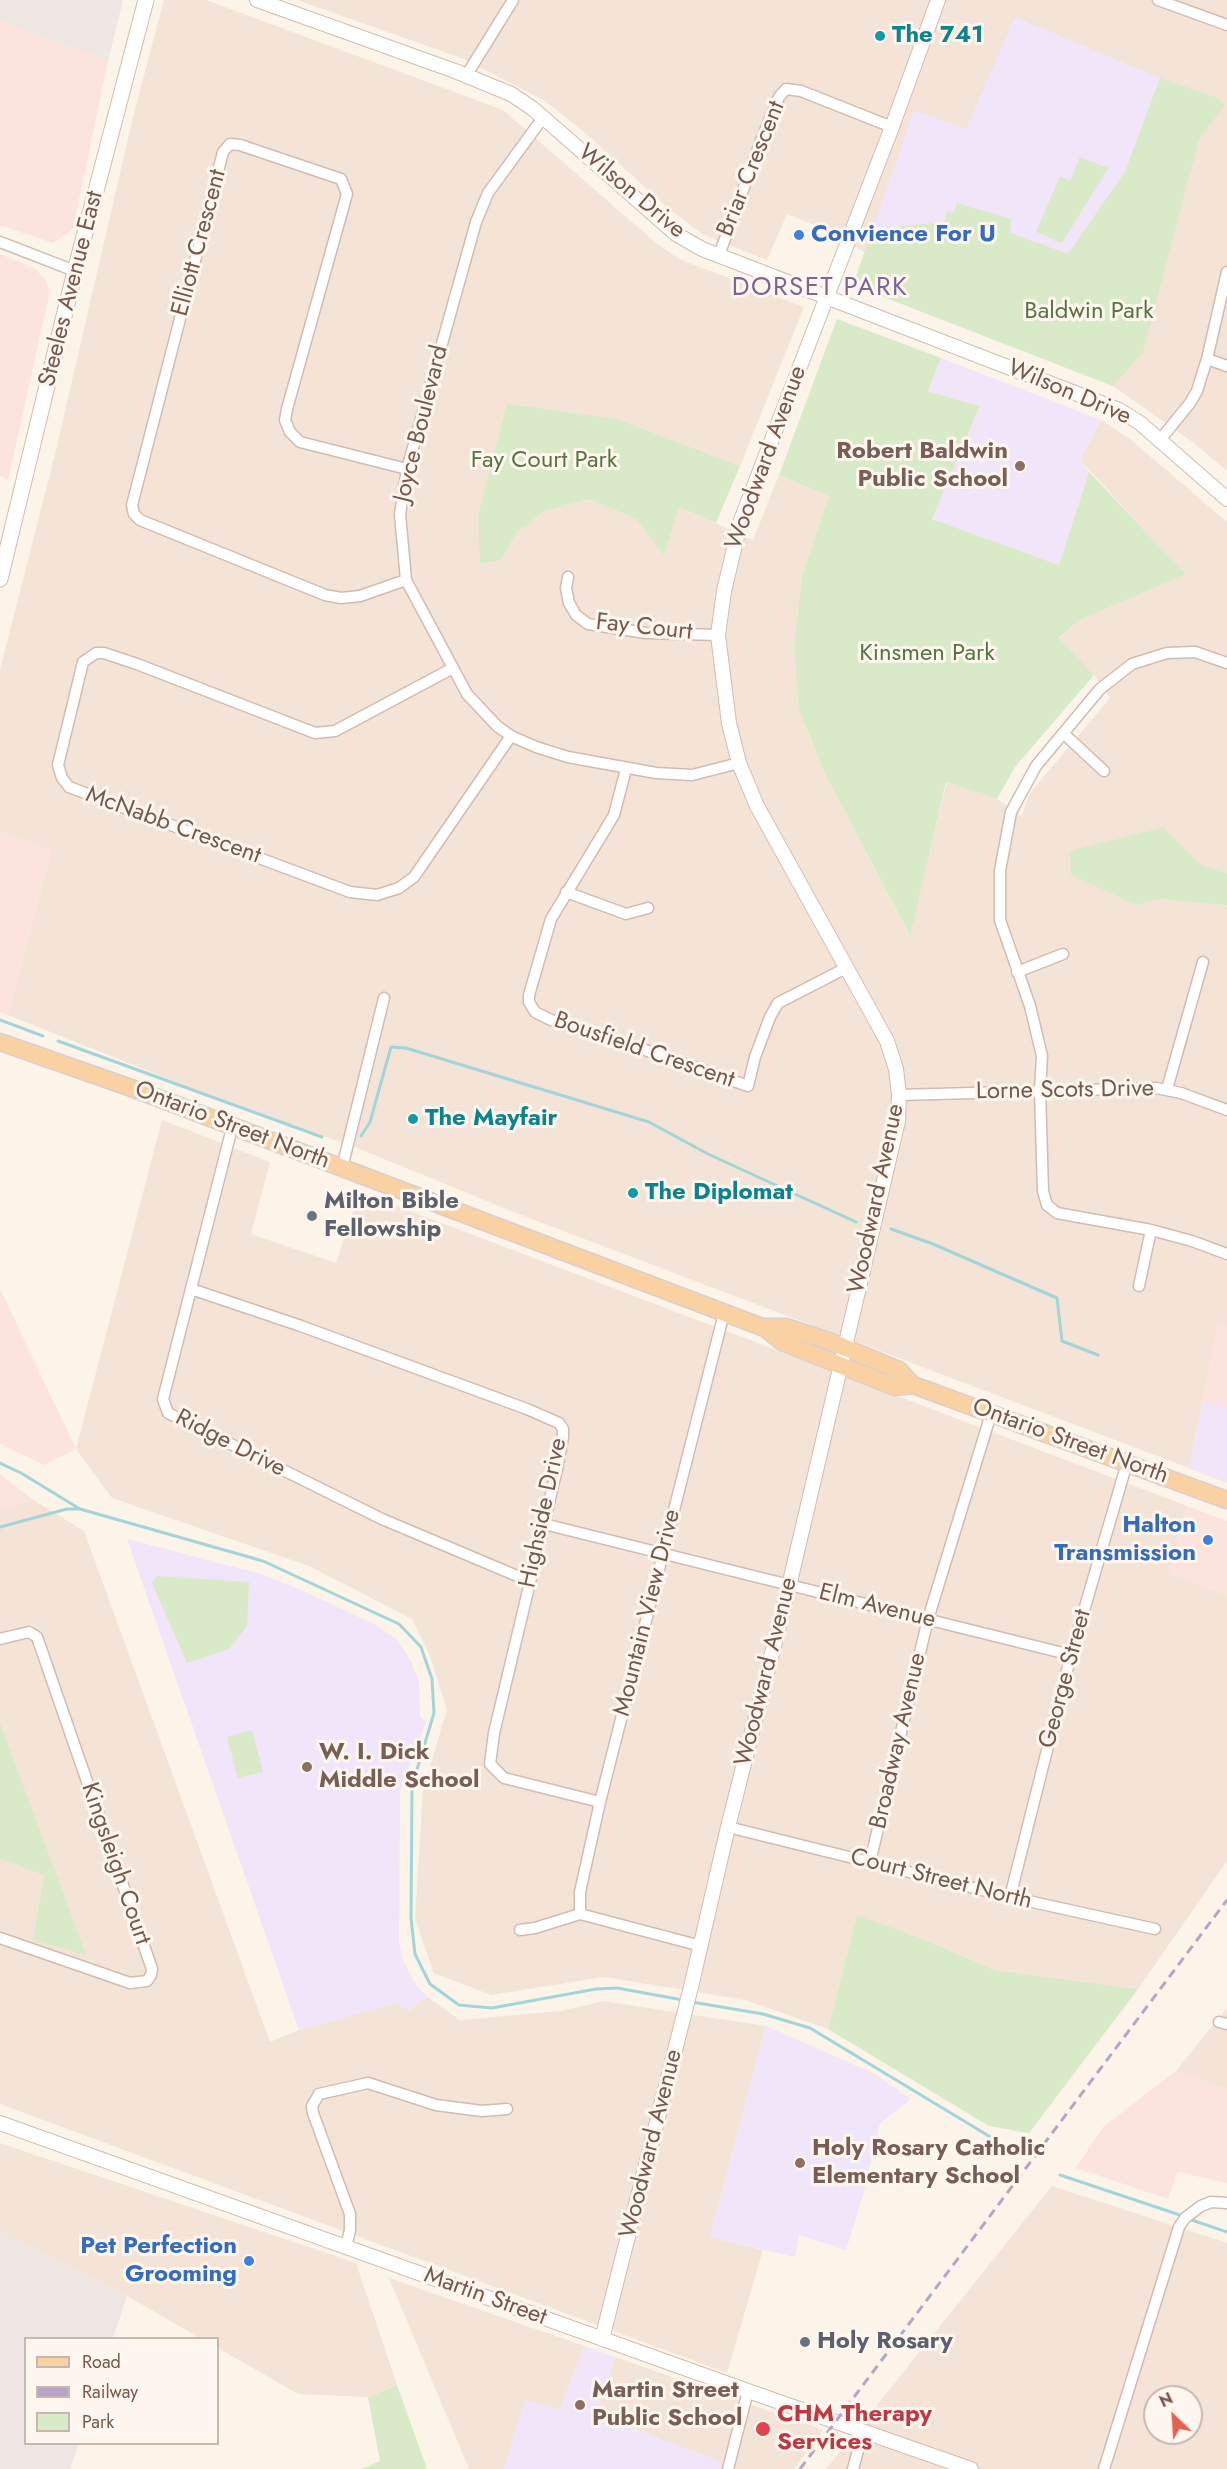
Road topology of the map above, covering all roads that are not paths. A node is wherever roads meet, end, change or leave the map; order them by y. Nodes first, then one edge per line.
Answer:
1 (146, 0) edge
2 (257, 0) edge
3 (513, 0) edge
4 (938, 0) edge
5 (1158, 0) edge
6 (1227, 25) edge
7 (466, 76) junction
8 (542, 119) junction
9 (892, 127) junction
10 (0, 242) edge
11 (718, 255) junction
12 (75, 271) junction
13 (1227, 272) edge
14 (826, 297) junction
15 (1206, 359) junction
16 (1227, 366) edge
17 (1160, 440) junction
18 (407, 469) junction
19 (1227, 499) edge
20 (568, 578) dead end
21 (0, 579) edge
22 (406, 580) junction
23 (718, 635) junction
24 (1227, 663) edge
25 (453, 668) junction
26 (1063, 733) junction
27 (511, 736) junction
28 (739, 763) junction
29 (626, 768) junction
30 (1104, 771) dead end
31 (566, 892) junction
32 (648, 908) dead end
33 (1063, 954) dead end
34 (1203, 962) dead end
35 (846, 968) junction
36 (1017, 972) junction
37 (384, 998) dead end
38 (0, 1042) edge
39 (1167, 1089) junction
40 (1040, 1090) junction
41 (899, 1095) junction
42 (1227, 1110) edge
43 (232, 1128) junction
44 (342, 1168) junction
45 (1151, 1230) junction
46 (1227, 1254) edge
47 (1139, 1286) dead end
48 (191, 1289) junction
49 (724, 1313) junction
50 (765, 1328) junction
51 (844, 1347) junction
52 (840, 1365) junction
53 (913, 1385) junction
54 (992, 1414) junction
55 (1127, 1463) junction
56 (1227, 1500) edge
57 (544, 1524) junction
58 (664, 1554) junction
59 (529, 1581) junction
60 (789, 1586) junction
61 (928, 1619) junction
62 (0, 1639) edge
63 (1071, 1655) junction
64 (600, 1802) junction
65 (728, 1827) junction
66 (870, 1862) junction
67 (1010, 1898) junction
68 (580, 1914) junction
69 (1155, 1929) dead end
70 (519, 1930) dead end
71 (0, 1938) edge
72 (701, 1946) junction
73 (507, 2109) dead end
74 (0, 2123) edge
75 (1227, 2203) edge
76 (346, 2247) junction
77 (602, 2339) junction
78 (748, 2391) junction
79 (863, 2432) junction
80 (728, 2469) edge
81 (853, 2469) edge
82 (971, 2469) edge
83 (1104, 2469) edge

1 - 12 main road, Steeles Avenue East
2 - 7 street, Wilson Drive
3 - 7 street
4 - 9 street, Woodward Avenue
5 - 6 street
7 - 8 street, Wilson Drive
8 - 11 street, Wilson Drive
8 - 18 street, Joyce Boulevard
9 - 11 street, Briar Crescent
9 - 14 street, Woodward Avenue
10 - 12 street
11 - 14 street, Wilson Drive
12 - 21 main road, Steeles Avenue East
13 - 15 street
14 - 17 street, Wilson Drive
14 - 23 street, Woodward Avenue
15 - 16 street
15 - 17 street
17 - 19 street, Wilson Drive
18 - 22 street, Joyce Boulevard
18 - 22 street, Elliott Crescent
20 - 23 street, Fay Court
22 - 25 street, Joyce Boulevard
23 - 28 street, Woodward Avenue
24 - 26 street
25 - 27 street, Joyce Boulevard
25 - 27 street, McNabb Crescent
26 - 30 street
26 - 36 street
27 - 29 street, Joyce Boulevard
28 - 29 street, Joyce Boulevard
28 - 35 street, Woodward Avenue
29 - 31 street, Bousfield Crescent
31 - 32 street
31 - 35 street, Bousfield Crescent
33 - 36 street
34 - 39 street
35 - 41 street, Woodward Avenue
36 - 40 street
37 - 44 street
38 - 43 main road, Ontario Street North
39 - 40 street, Lorne Scots Drive
39 - 42 street, Lorne Scots Drive
40 - 41 street, Lorne Scots Drive
40 - 45 street
41 - 51 street, Woodward Avenue
43 - 44 main road, Ontario Street North
43 - 48 street, Ridge Drive
44 - 49 main road, Ontario Street North
45 - 46 street
45 - 47 street
48 - 57 street, Highside Drive
48 - 59 street, Ridge Drive
49 - 50 main road, Ontario Street North
49 - 58 street, Mountain View Drive
50 - 51 main road, Ontario Street North
50 - 52 main road, Ontario Street North
51 - 52 street, Woodward Avenue
51 - 53 main road, Ontario Street North
52 - 53 main road, Ontario Street North
52 - 60 street, Woodward Avenue
53 - 54 main road, Ontario Street North
54 - 55 main road, Ontario Street North
54 - 61 street, Broadway Avenue
55 - 56 main road, Ontario Street North
55 - 63 street, George Street
57 - 58 street, Elm Avenue
57 - 59 street, Highside Drive
58 - 60 street, Elm Avenue
58 - 64 street, Mountain View Drive
59 - 64 street, Highside Drive
60 - 61 street, Elm Avenue
60 - 65 street, Woodward Avenue
61 - 63 street, Elm Avenue
61 - 66 street, Broadway Avenue
62 - 71 street, Kingsleigh Court
63 - 67 street, George Street
64 - 68 street, Mountain View Drive
65 - 66 street, Court Street North
65 - 72 street, Woodward Avenue
66 - 67 street, Court Street North
67 - 69 street, Court Street North
68 - 70 street
68 - 72 street
72 - 77 street, Woodward Avenue
73 - 76 street
74 - 76 street, Martin Street
75 - 83 street
76 - 77 street, Martin Street
77 - 78 street, Martin Street
78 - 79 street, Martin Street
78 - 80 street
79 - 81 street
79 - 82 street, Martin Street

